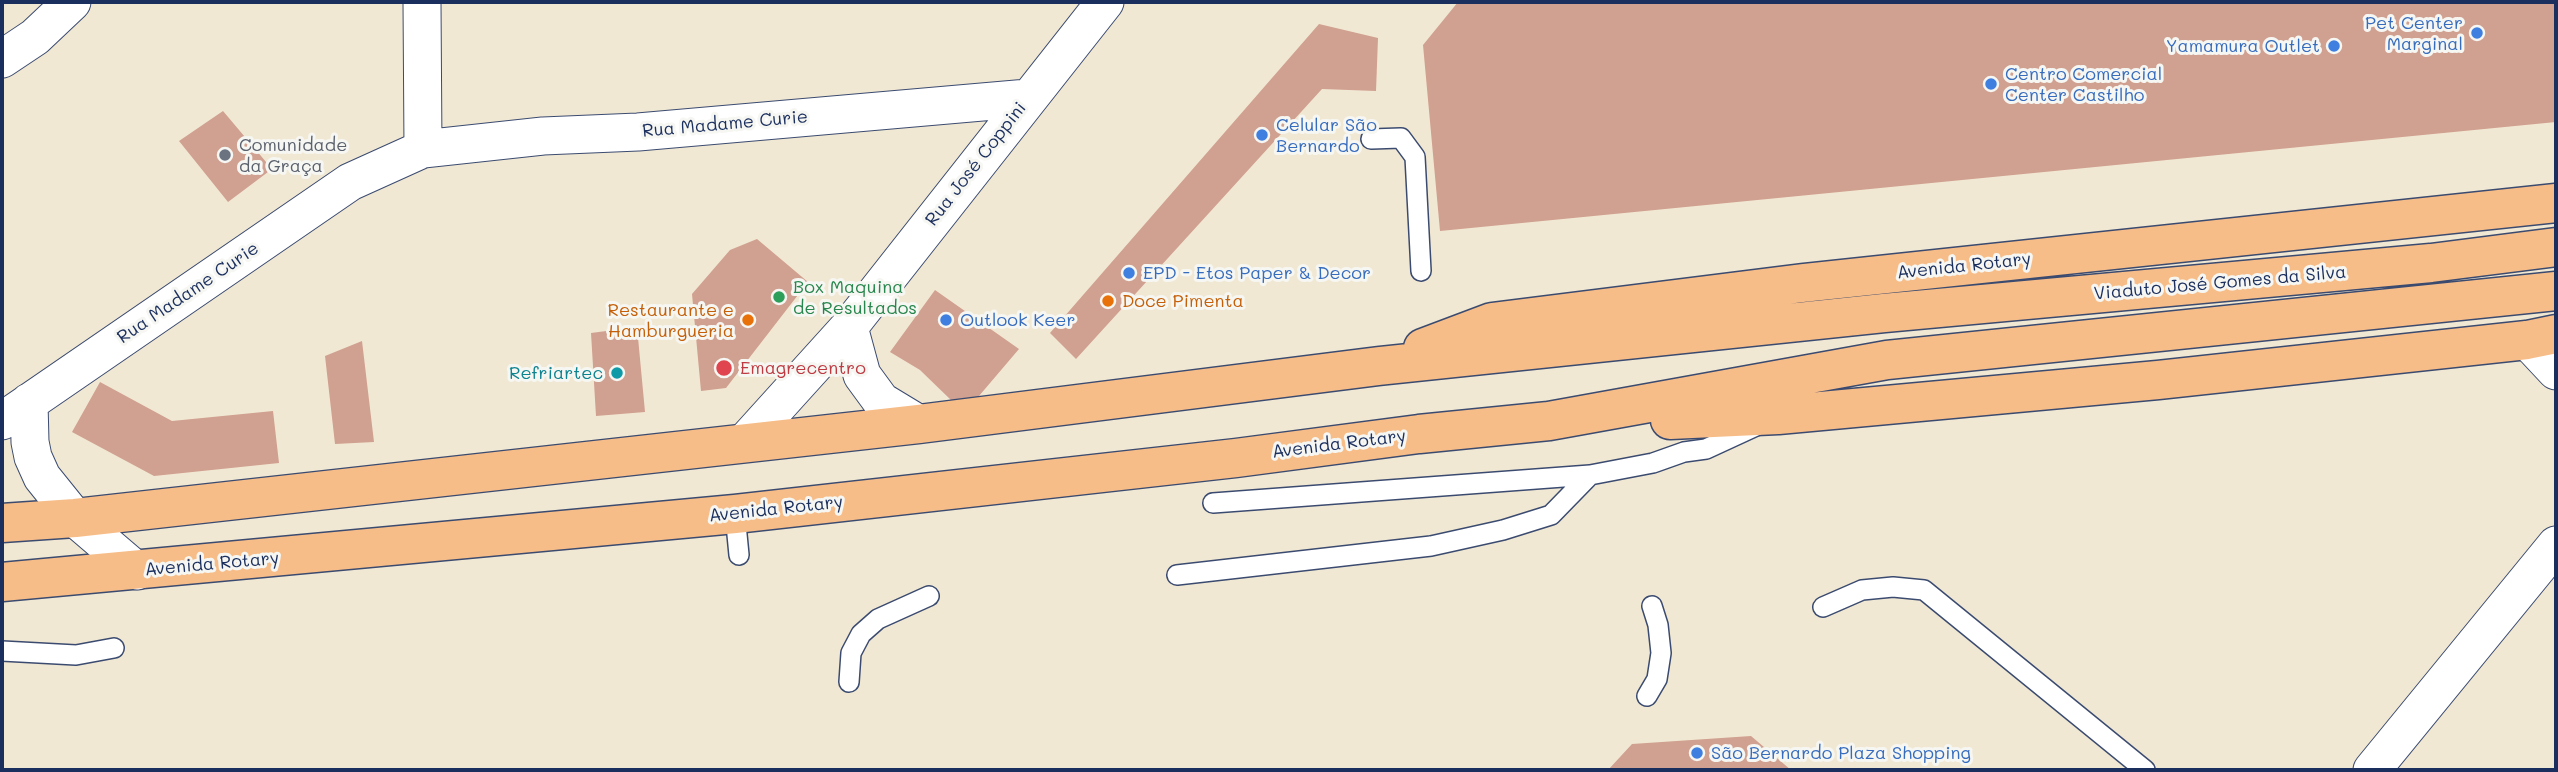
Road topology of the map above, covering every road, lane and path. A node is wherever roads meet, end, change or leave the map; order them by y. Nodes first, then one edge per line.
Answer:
1 (72, 2) edge
2 (422, 2) edge
3 (1105, 2) edge
4 (2, 59) edge
5 (1028, 98) junction
6 (1371, 139) dead end
7 (423, 149) junction
8 (2556, 203) edge
9 (2556, 247) edge
10 (1422, 271) dead end
11 (2556, 291) edge
12 (1884, 313) joint
13 (849, 327) junction
14 (2541, 337) edge
15 (1379, 366) junction
16 (2556, 371) edge
17 (15, 411) edge
18 (1778, 415) junction
19 (1549, 421) junction
20 (919, 424) junction
21 (746, 442) junction
22 (1590, 475) junction
23 (1213, 503) dead end
24 (735, 513) junction
25 (75, 518) junction
26 (2, 523) edge
27 (2556, 545) edge
28 (739, 555) dead end
29 (138, 571) junction
30 (1177, 575) dead end
31 (2, 582) edge
32 (929, 596) dead end
33 (1652, 606) dead end
34 (1823, 607) dead end
35 (114, 648) dead end
36 (2, 651) edge
37 (849, 682) dead end
38 (1647, 696) dead end
39 (2145, 770) edge
40 (2372, 770) edge

1 - 4 street
2 - 7 street
3 - 5 street, Rua José Coppini
5 - 7 street, Rua Madame Curie
5 - 13 street, Rua José Coppini
6 - 10 lane
7 - 17 street, Rua Madame Curie
8 - 15 main road, Avenida Rotary
9 - 12 main road, Viaduto José Gomes da Silva
11 - 19 main road, Avenida Rotary
12 - 15 main road, Avenida Rotary
13 - 20 street
13 - 21 street, Rua José Coppini
14 - 16 street
14 - 18 main road, Avenida Rotary
15 - 20 main road, Avenida Rotary
17 - 25 street, Rua Madame Curie
18 - 19 main road, Avenida Rotary
18 - 22 lane
19 - 24 main road, Avenida Rotary
20 - 21 main road, Avenida Rotary
21 - 25 main road, Avenida Rotary
22 - 23 lane
22 - 30 lane
24 - 28 lane
24 - 29 main road, Avenida Rotary
25 - 26 main road, Avenida Rotary
25 - 29 street, Rua Madame Curie
27 - 40 street
29 - 31 main road, Avenida Rotary
32 - 37 lane
33 - 38 lane
34 - 39 lane
35 - 36 lane

